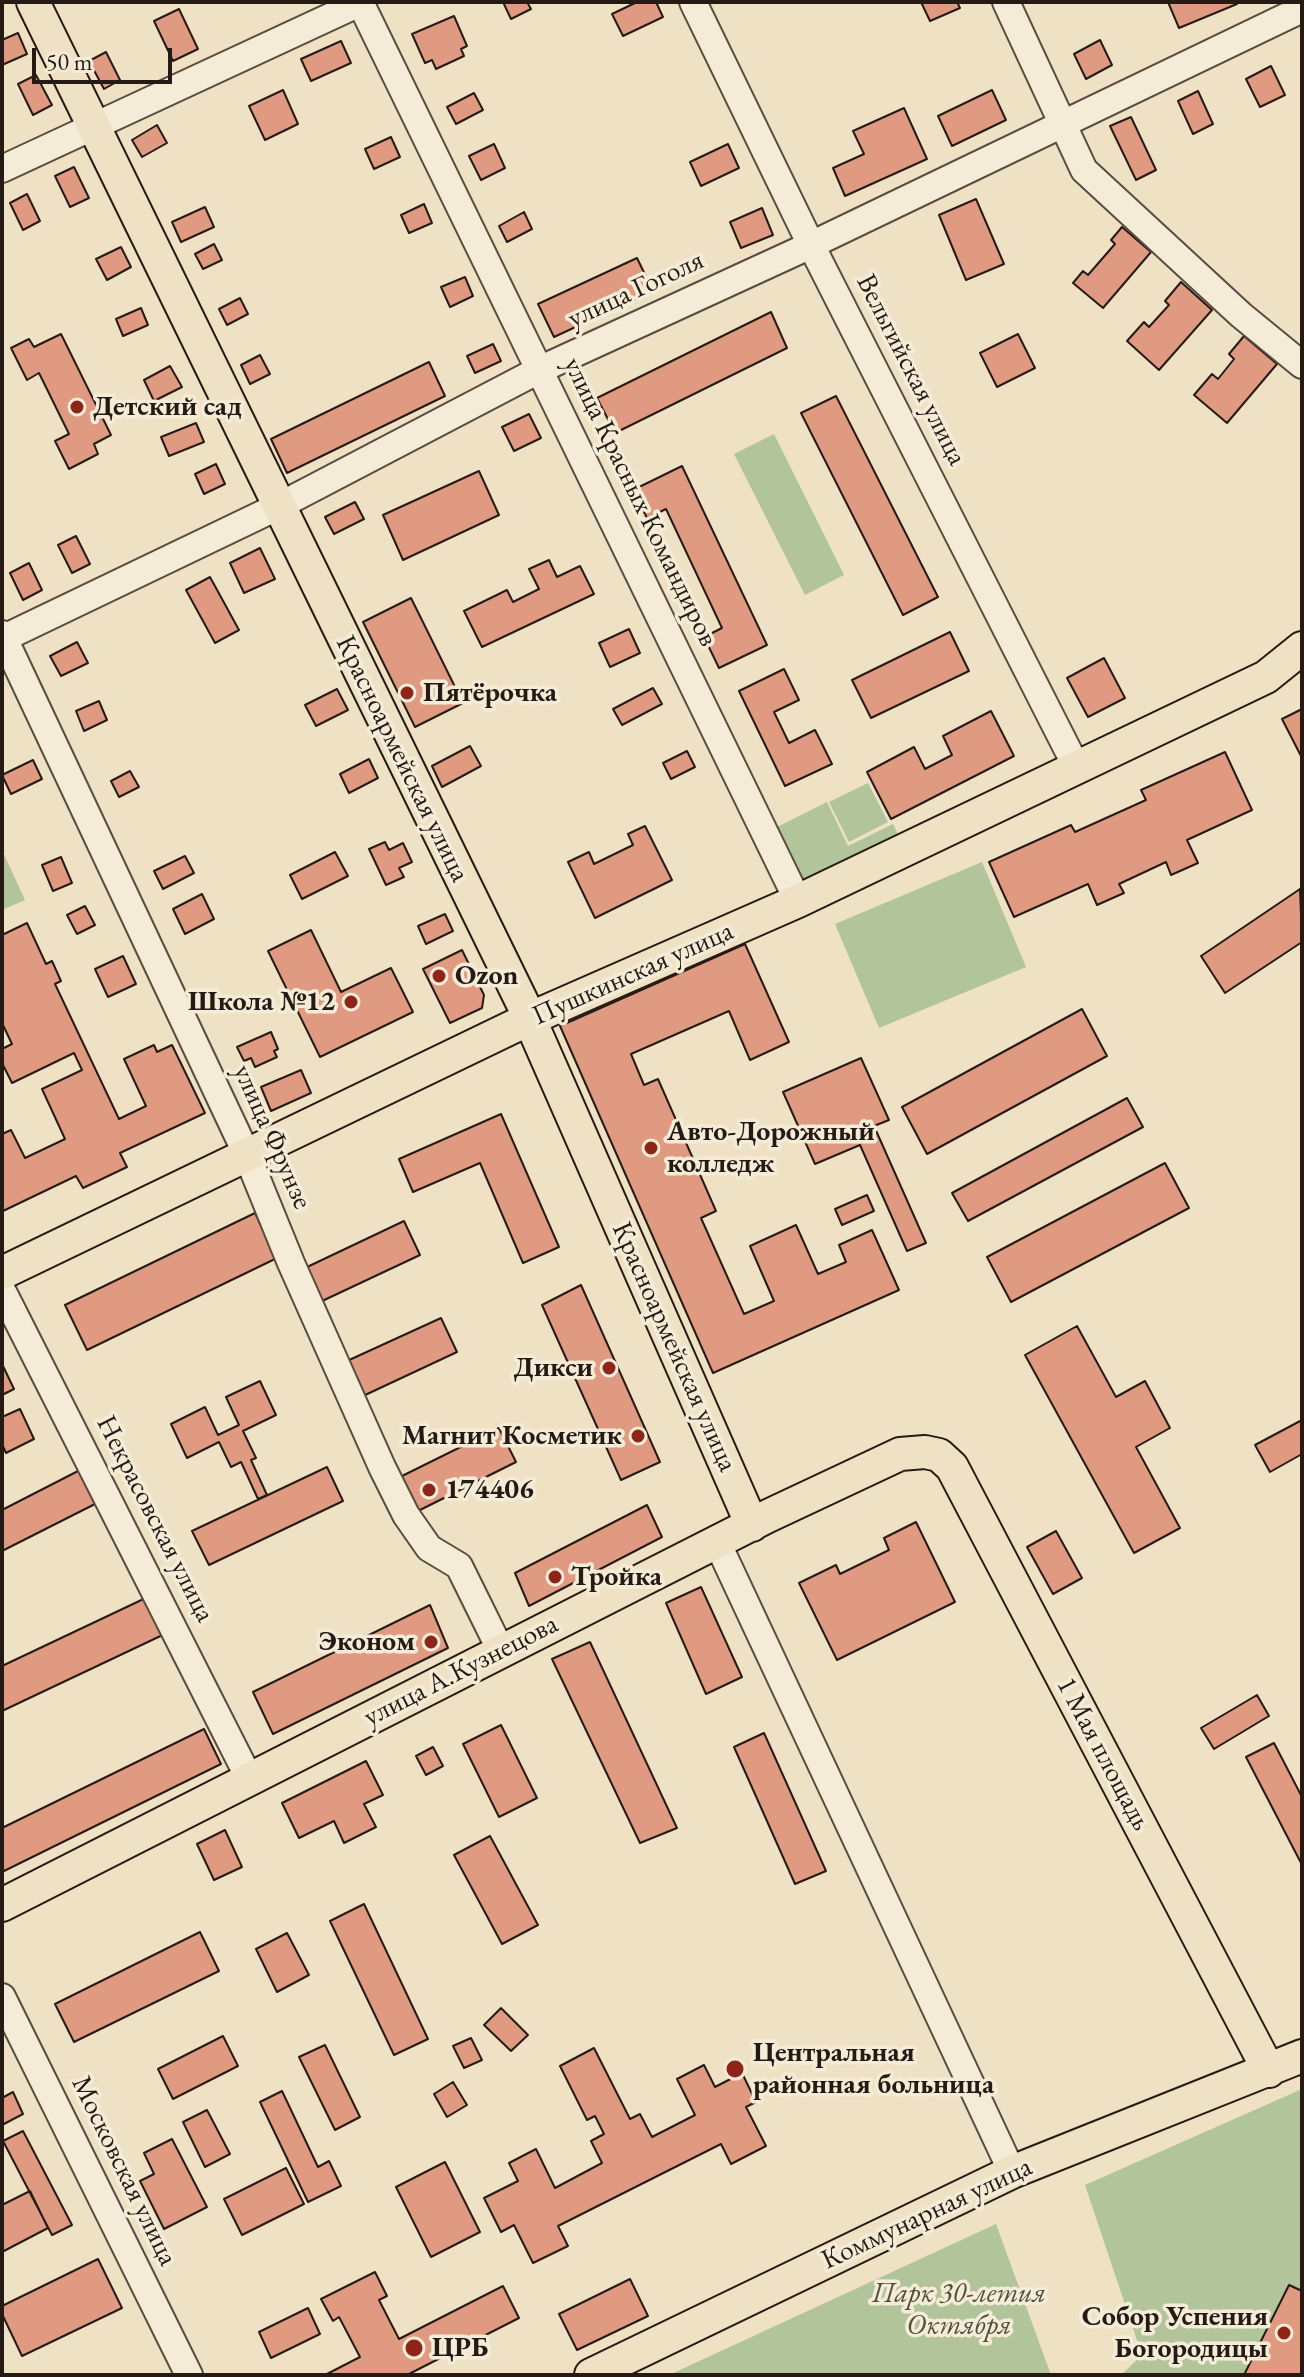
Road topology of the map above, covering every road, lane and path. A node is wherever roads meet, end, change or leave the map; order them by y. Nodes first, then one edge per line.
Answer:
1 (33, 2) edge
2 (361, 2) edge
3 (693, 2) edge
4 (1006, 2) edge
5 (1302, 9) edge
6 (1063, 124) junction
7 (91, 125) junction
8 (2, 169) edge
9 (811, 245) junction
10 (1302, 365) edge
11 (539, 370) junction
12 (277, 507) junction
13 (3, 637) edge
14 (1302, 648) edge
15 (1076, 766) junction
16 (798, 901) junction
17 (529, 1019) junction
18 (247, 1155) junction
19 (2, 1273) edge
20 (2, 1290) edge
21 (925, 1452) joint
22 (752, 1525) junction
23 (717, 1542) junction
24 (501, 1651) junction
25 (249, 1778) junction
26 (2, 1905) edge
27 (2, 1997) edge
28 (1302, 2056) edge
29 (1269, 2071) junction
30 (1012, 2172) junction
31 (189, 2375) edge
32 (591, 2375) edge

1 - 7 main road, Красноармейская улица
2 - 7 street
2 - 11 street, улица Красных Командиров
3 - 9 street, Вельгийская улица
4 - 6 street
5 - 6 street, улица Гоголя
6 - 9 street, улица Гоголя
6 - 10 street
7 - 8 street
7 - 12 main road, Красноармейская улица
9 - 11 street, улица Гоголя
9 - 15 street, Вельгийская улица
11 - 12 street, улица Гоголя
11 - 16 street, улица Красных Командиров
12 - 13 street, улица Гоголя
12 - 17 main road, Красноармейская улица
13 - 18 street, улица Фрунзе
14 - 15 main road, Пушкинская улица
15 - 16 main road, Пушкинская улица
16 - 17 main road, Пушкинская улица
17 - 18 main road, Пушкинская улица
17 - 22 main road, Красноармейская улица
18 - 19 main road, Пушкинская улица
18 - 24 street, улица Фрунзе
20 - 25 street, Некрасовская улица
21 - 22 main road, улица А.Кузнецова
21 - 29 main road, 1 Мая площадь
22 - 23 main road, улица А.Кузнецова
23 - 24 main road, улица А.Кузнецова
23 - 30 street
24 - 25 main road, улица А.Кузнецова
25 - 26 main road, улица А.Кузнецова
27 - 31 street, Московская улица
28 - 29 main road, Коммунарная улица
29 - 30 main road, Коммунарная улица
30 - 32 main road, Коммунарная улица

